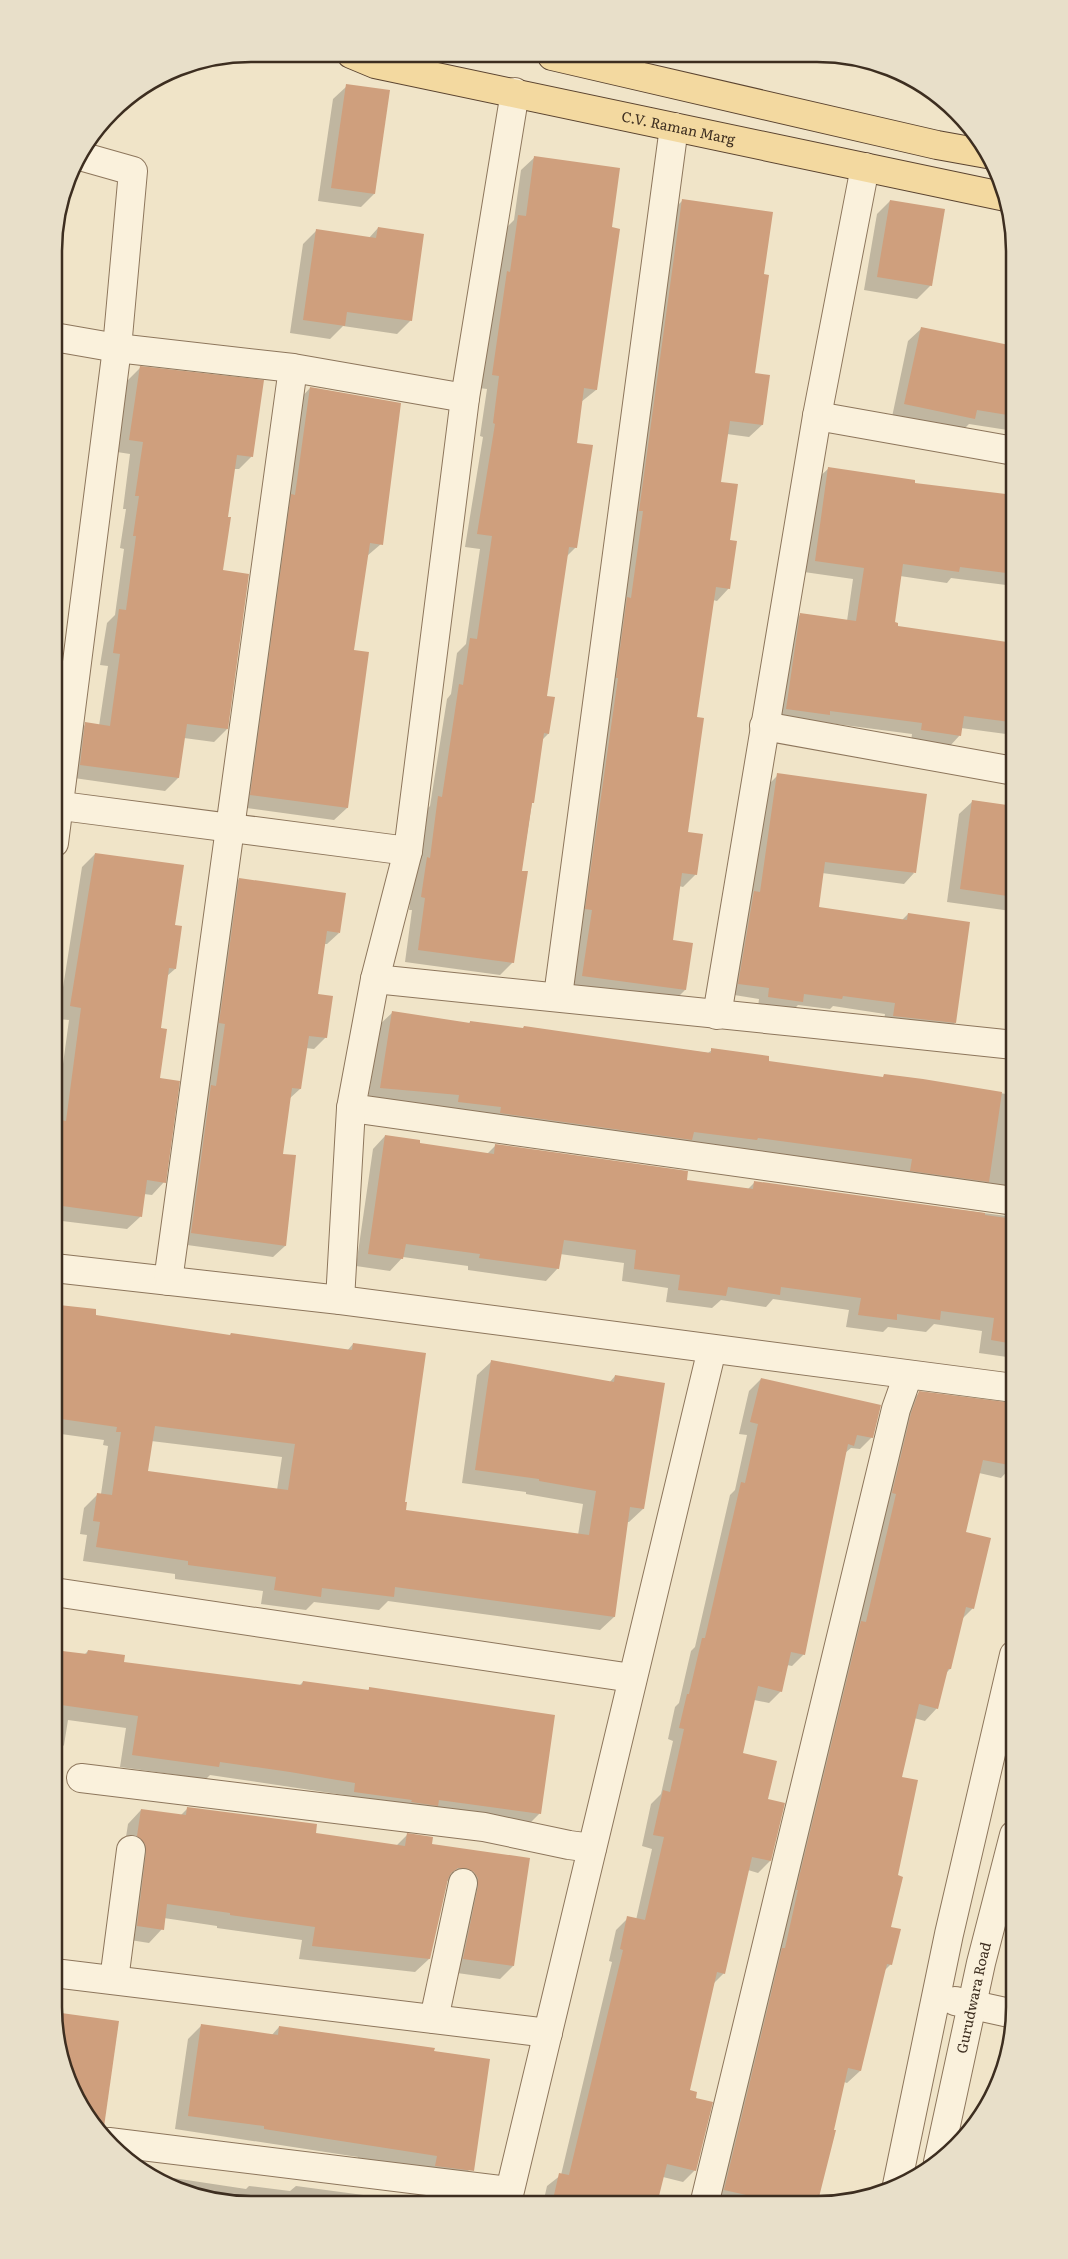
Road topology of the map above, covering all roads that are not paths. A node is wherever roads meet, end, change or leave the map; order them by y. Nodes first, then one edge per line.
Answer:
1 (370, 62) edge
2 (578, 62) edge
3 (515, 92) junction
4 (674, 126) junction
5 (977, 152) edge
6 (87, 158) edge
7 (864, 167) junction
8 (997, 195) edge
9 (62, 338) edge
10 (118, 348) junction
11 (294, 368) junction
12 (465, 398) junction
13 (818, 416) junction
14 (1006, 450) edge
15 (764, 726) junction
16 (62, 768) edge
17 (1006, 770) edge
18 (62, 806) edge
19 (229, 828) junction
20 (408, 851) junction
21 (375, 979) junction
22 (558, 996) junction
23 (717, 1015) junction
24 (1006, 1044) edge
25 (350, 1108) junction
26 (1006, 1200) edge
27 (62, 1269) edge
28 (168, 1281) junction
29 (340, 1300) junction
30 (712, 1349) junction
31 (908, 1375) junction
32 (1006, 1387) edge
33 (62, 1593) edge
34 (632, 1678) junction
35 (1006, 1690) edge
36 (81, 1778) dead end
37 (592, 1848) junction
38 (131, 1850) dead end
39 (1006, 1867) edge
40 (463, 1883) dead end
41 (62, 1974) edge
42 (114, 1980) junction
43 (936, 1998) junction
44 (972, 2004) junction
45 (1006, 2012) edge
46 (434, 2019) junction
47 (548, 2033) junction
48 (121, 2144) edge
49 (940, 2150) edge
50 (899, 2178) edge
51 (508, 2197) edge
52 (706, 2197) edge

1 - 3 main road, C.V. Raman Marg
2 - 5 main road
3 - 4 main road, C.V. Raman Marg
3 - 12 street
4 - 7 main road, C.V. Raman Marg
4 - 22 street
6 - 10 street
7 - 8 main road, C.V. Raman Marg
7 - 13 street
9 - 10 street
10 - 11 street
10 - 16 street
11 - 12 street
11 - 19 street
12 - 20 street
13 - 14 street
13 - 15 street
15 - 17 street
15 - 23 street
18 - 19 street
19 - 20 street
19 - 28 street
20 - 21 street
21 - 22 street
21 - 25 street
22 - 23 street
23 - 24 street
25 - 26 street
25 - 29 street
27 - 28 street
28 - 29 street
29 - 30 street
30 - 31 street
30 - 34 street
31 - 32 street
31 - 52 street
33 - 34 street
34 - 37 street
35 - 43 street
36 - 37 street
37 - 47 street
38 - 42 street
39 - 44 street, Gurudwara Road
40 - 46 street
41 - 42 street
42 - 46 street
43 - 44 street
43 - 50 street
44 - 45 street
44 - 49 street, Gurudwara Road
46 - 47 street
47 - 51 street
48 - 51 street

